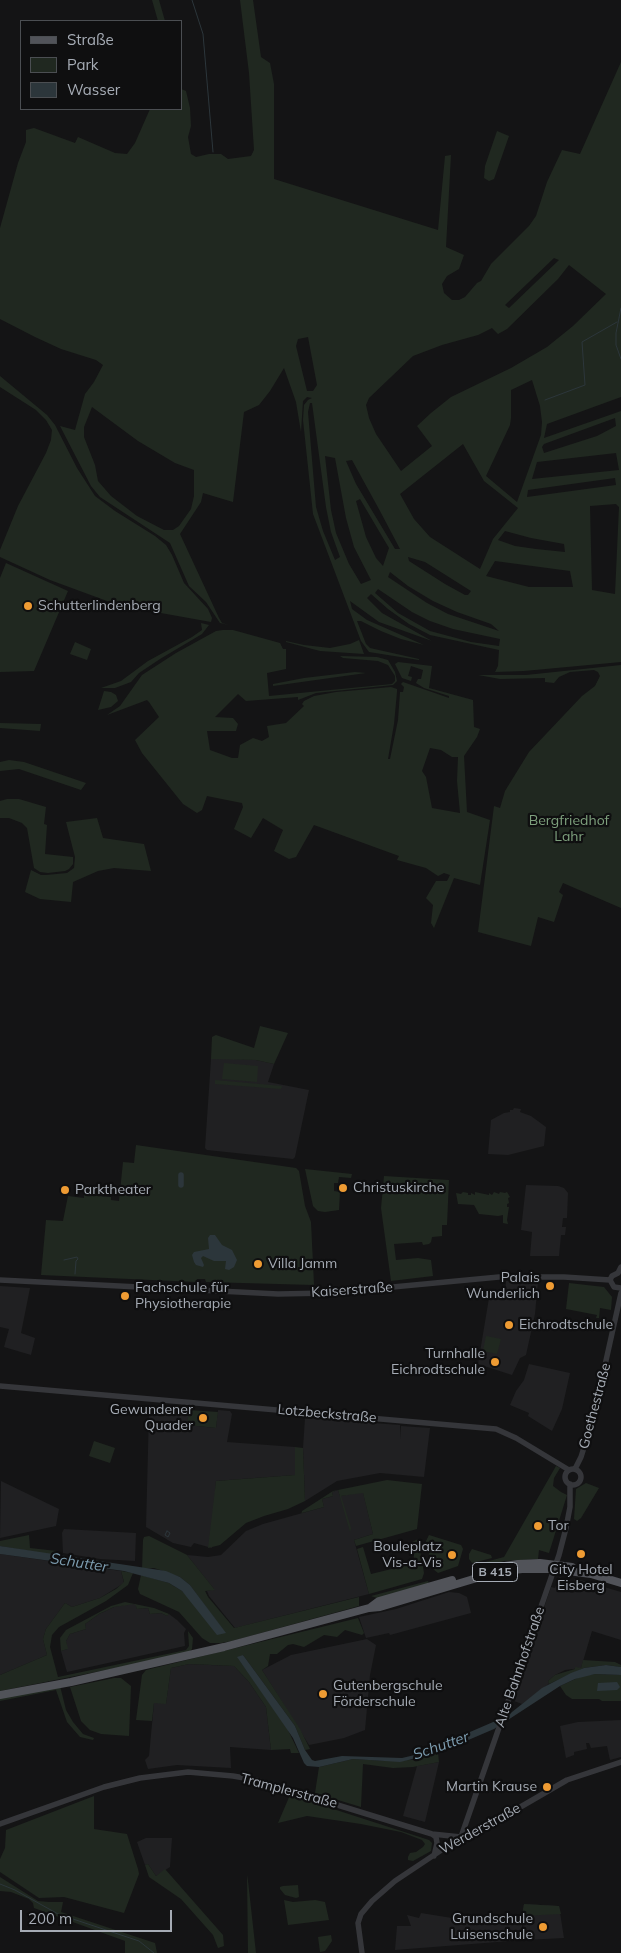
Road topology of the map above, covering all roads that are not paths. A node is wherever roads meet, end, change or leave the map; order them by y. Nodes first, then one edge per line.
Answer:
1 (620, 1271) edge
2 (0, 1280) edge
3 (610, 1280) junction
4 (619, 1292) edge
5 (0, 1386) edge
6 (572, 1471) junction
7 (572, 1485) junction
8 (554, 1567) junction
9 (621, 1584) edge
10 (0, 1695) edge
11 (621, 1762) edge
12 (0, 1824) edge
13 (432, 1834) junction
14 (461, 1837) junction
15 (434, 1856) junction
16 (362, 1953) edge

1 - 3 street
2 - 3 street, Kaiserstraße
3 - 4 street, Goethestraße
4 - 6 street, Goethestraße
5 - 6 street, Lotzbeckstraße
6 - 7 street
6 - 7 street
7 - 8 street, Alte Bahnhofstraße
8 - 9 main road, B 415
8 - 10 main road, B 415
8 - 14 street, Alte Bahnhofstraße
11 - 14 street, Werderstraße
12 - 13 street, Tramplerstraße
13 - 14 street, Tramplerstraße
13 - 15 street
14 - 15 street, Werderstraße
15 - 16 street, Werderstraße

